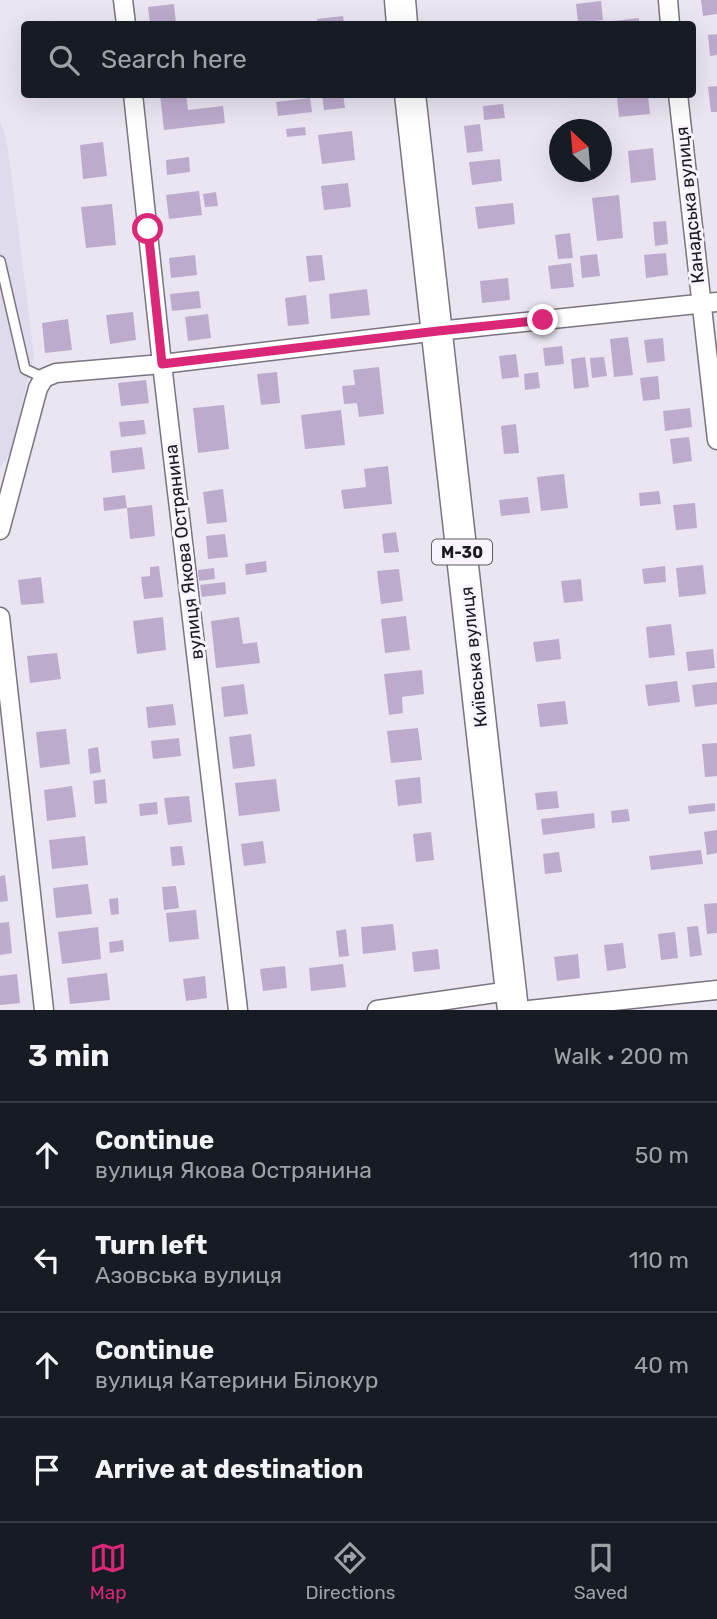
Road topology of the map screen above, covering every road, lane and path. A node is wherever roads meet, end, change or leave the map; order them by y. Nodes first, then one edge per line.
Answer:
1 (123, 0) edge
2 (400, 0) edge
3 (667, 0) edge
4 (126, 21) edge
5 (402, 21) edge
6 (670, 21) edge
7 (133, 98) edge
8 (410, 98) edge
9 (679, 98) edge
10 (0, 261) edge
11 (709, 303) edge
12 (438, 331) junction
13 (162, 364) junction
14 (44, 378) junction
15 (717, 440) edge
16 (0, 530) edge
17 (0, 617) edge
18 (717, 990) edge
19 (518, 1004) edge
20 (44, 1010) edge
21 (238, 1010) edge
22 (377, 1010) edge

1 - 4 street
2 - 5 highway
3 - 6 street
7 - 13 street, вулиця Якова Острянина
8 - 12 highway, Київська вулиця / М-30
9 - 11 street, Канадська вулиця
10 - 14 lane
11 - 12 street
11 - 15 street, Канадська вулиця
12 - 13 street
12 - 19 highway, Київська вулиця / М-30
13 - 14 street
13 - 21 street, вулиця Якова Острянина
14 - 16 street
17 - 20 street
18 - 19 street
19 - 22 street

